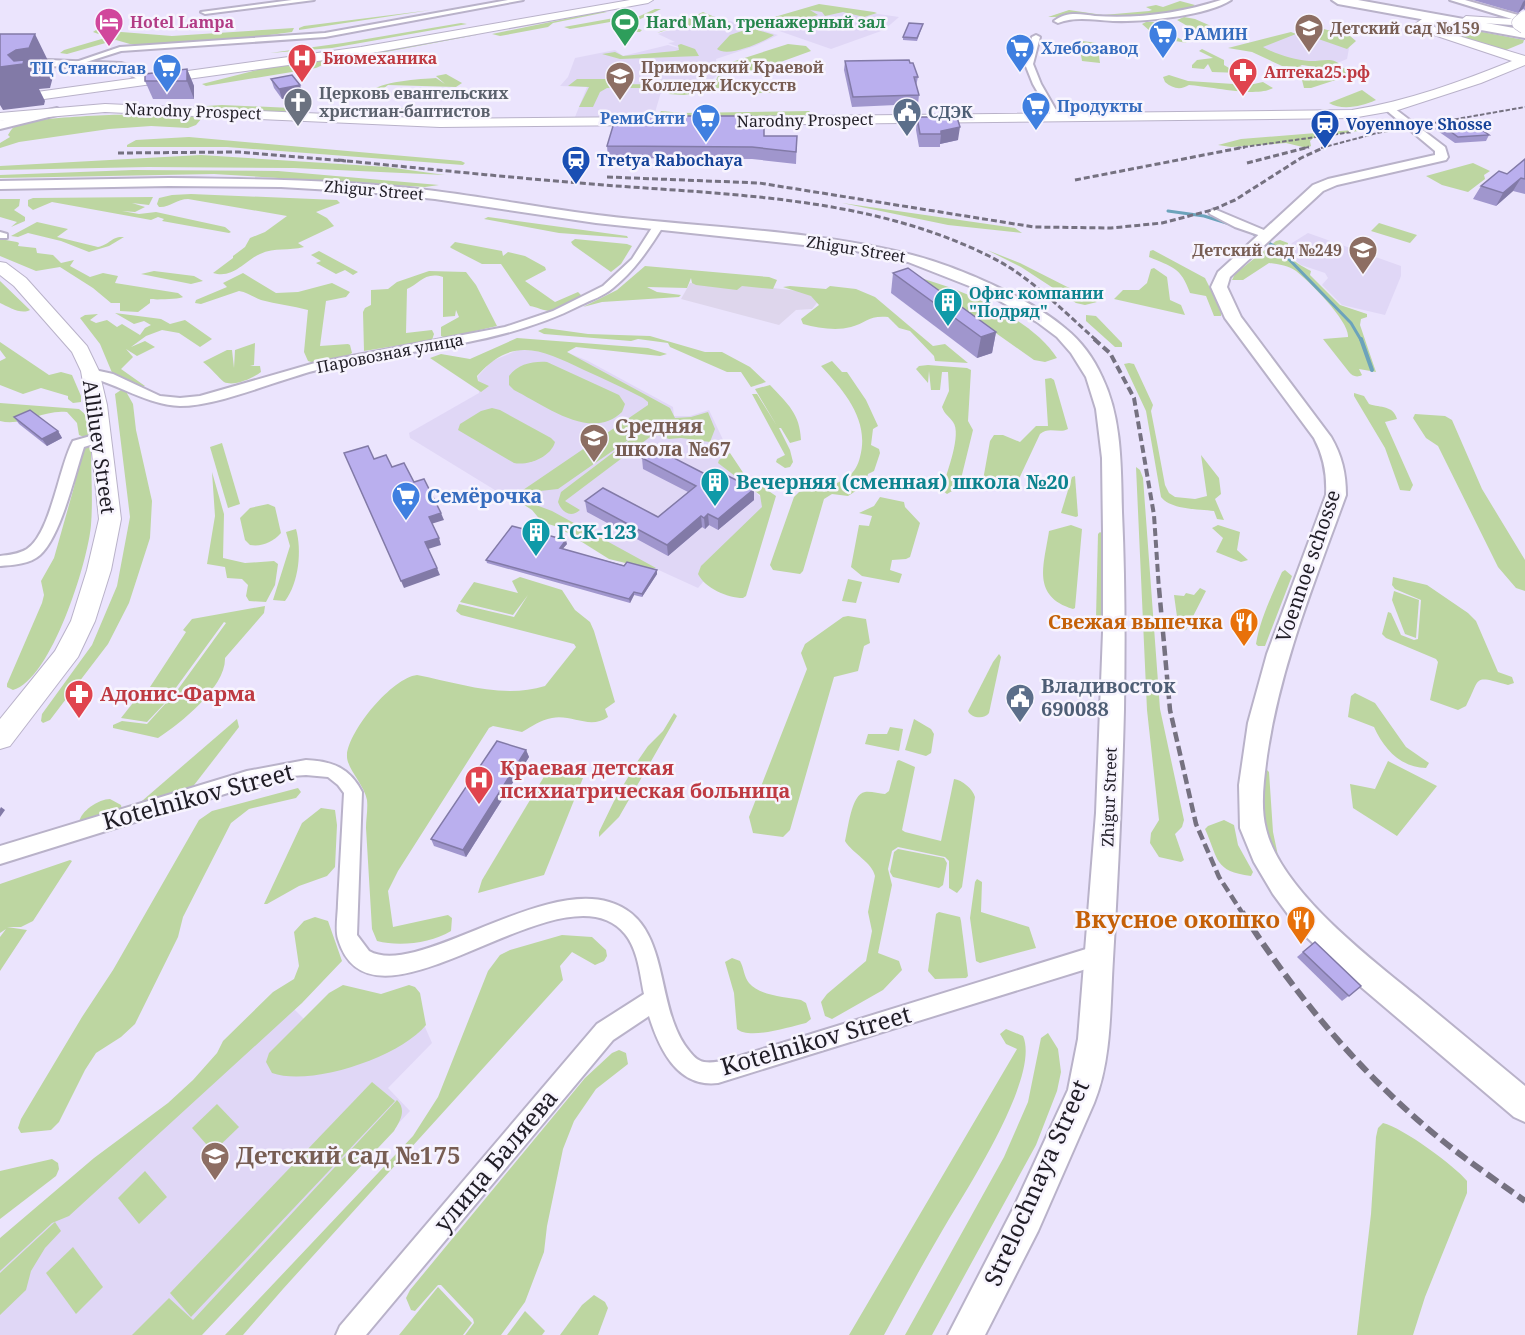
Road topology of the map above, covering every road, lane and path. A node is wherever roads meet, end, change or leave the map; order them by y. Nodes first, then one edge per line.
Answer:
1 (311, 0) edge
2 (520, 0) edge
3 (648, 0) edge
4 (1228, 0) edge
5 (1328, 0) edge
6 (1338, 0) edge
7 (1357, 0) edge
8 (1455, 0) edge
9 (205, 12) dead end
10 (1058, 21) dead end
11 (1464, 21) junction
12 (1522, 25) edge
13 (1433, 31) junction
14 (1036, 37) dead end
15 (1525, 45) edge
16 (1504, 55) junction
17 (0, 61) edge
18 (1524, 61) edge
19 (77, 63) junction
20 (145, 78) junction
21 (21, 98) dead end
22 (1390, 108) junction
23 (68, 110) junction
24 (0, 117) edge
25 (1056, 117) junction
26 (665, 121) edge
27 (700, 121) edge
28 (0, 125) edge
29 (0, 185) edge
30 (1214, 212) dead end
31 (659, 225) junction
32 (1263, 239) junction
33 (0, 267) edge
34 (90, 373) junction
35 (101, 437) junction
36 (0, 561) edge
37 (0, 738) edge
38 (0, 855) edge
39 (1099, 955) junction
40 (655, 999) junction
41 (1525, 1106) edge
42 (349, 1335) edge
43 (966, 1335) edge

1 - 9 street
2 - 19 street
3 - 20 main road
4 - 10 street
5 - 13 highway
6 - 11 highway
7 - 11 highway
8 - 12 main road
11 - 12 highway
11 - 13 main road
13 - 16 main road
14 - 25 street
15 - 16 main road
16 - 18 main road
17 - 19 main road
18 - 22 main road, Narodny Prospect
19 - 20 main road
20 - 21 main road
22 - 25 main road, Narodny Prospect
22 - 32 main road, Voennoe schosse
23 - 24 main road, Narodny Prospect
23 - 26 main road, Narodny Prospect
23 - 28 main road
25 - 27 main road, Narodny Prospect
29 - 31 main road, Zhigur Street
30 - 32 street
31 - 34 street, Паровозная улица
31 - 39 main road, Zhigur Street
32 - 41 main road, Voennoe schosse
33 - 34 main road, Alliluev Street
34 - 35 main road, Alliluev Street
35 - 36 street
35 - 37 main road, Alliluev Street
38 - 40 street, Kotelnikov Street
39 - 40 street, Kotelnikov Street
39 - 43 main road, Strelochnaya Street
40 - 42 street, улица Баляева

